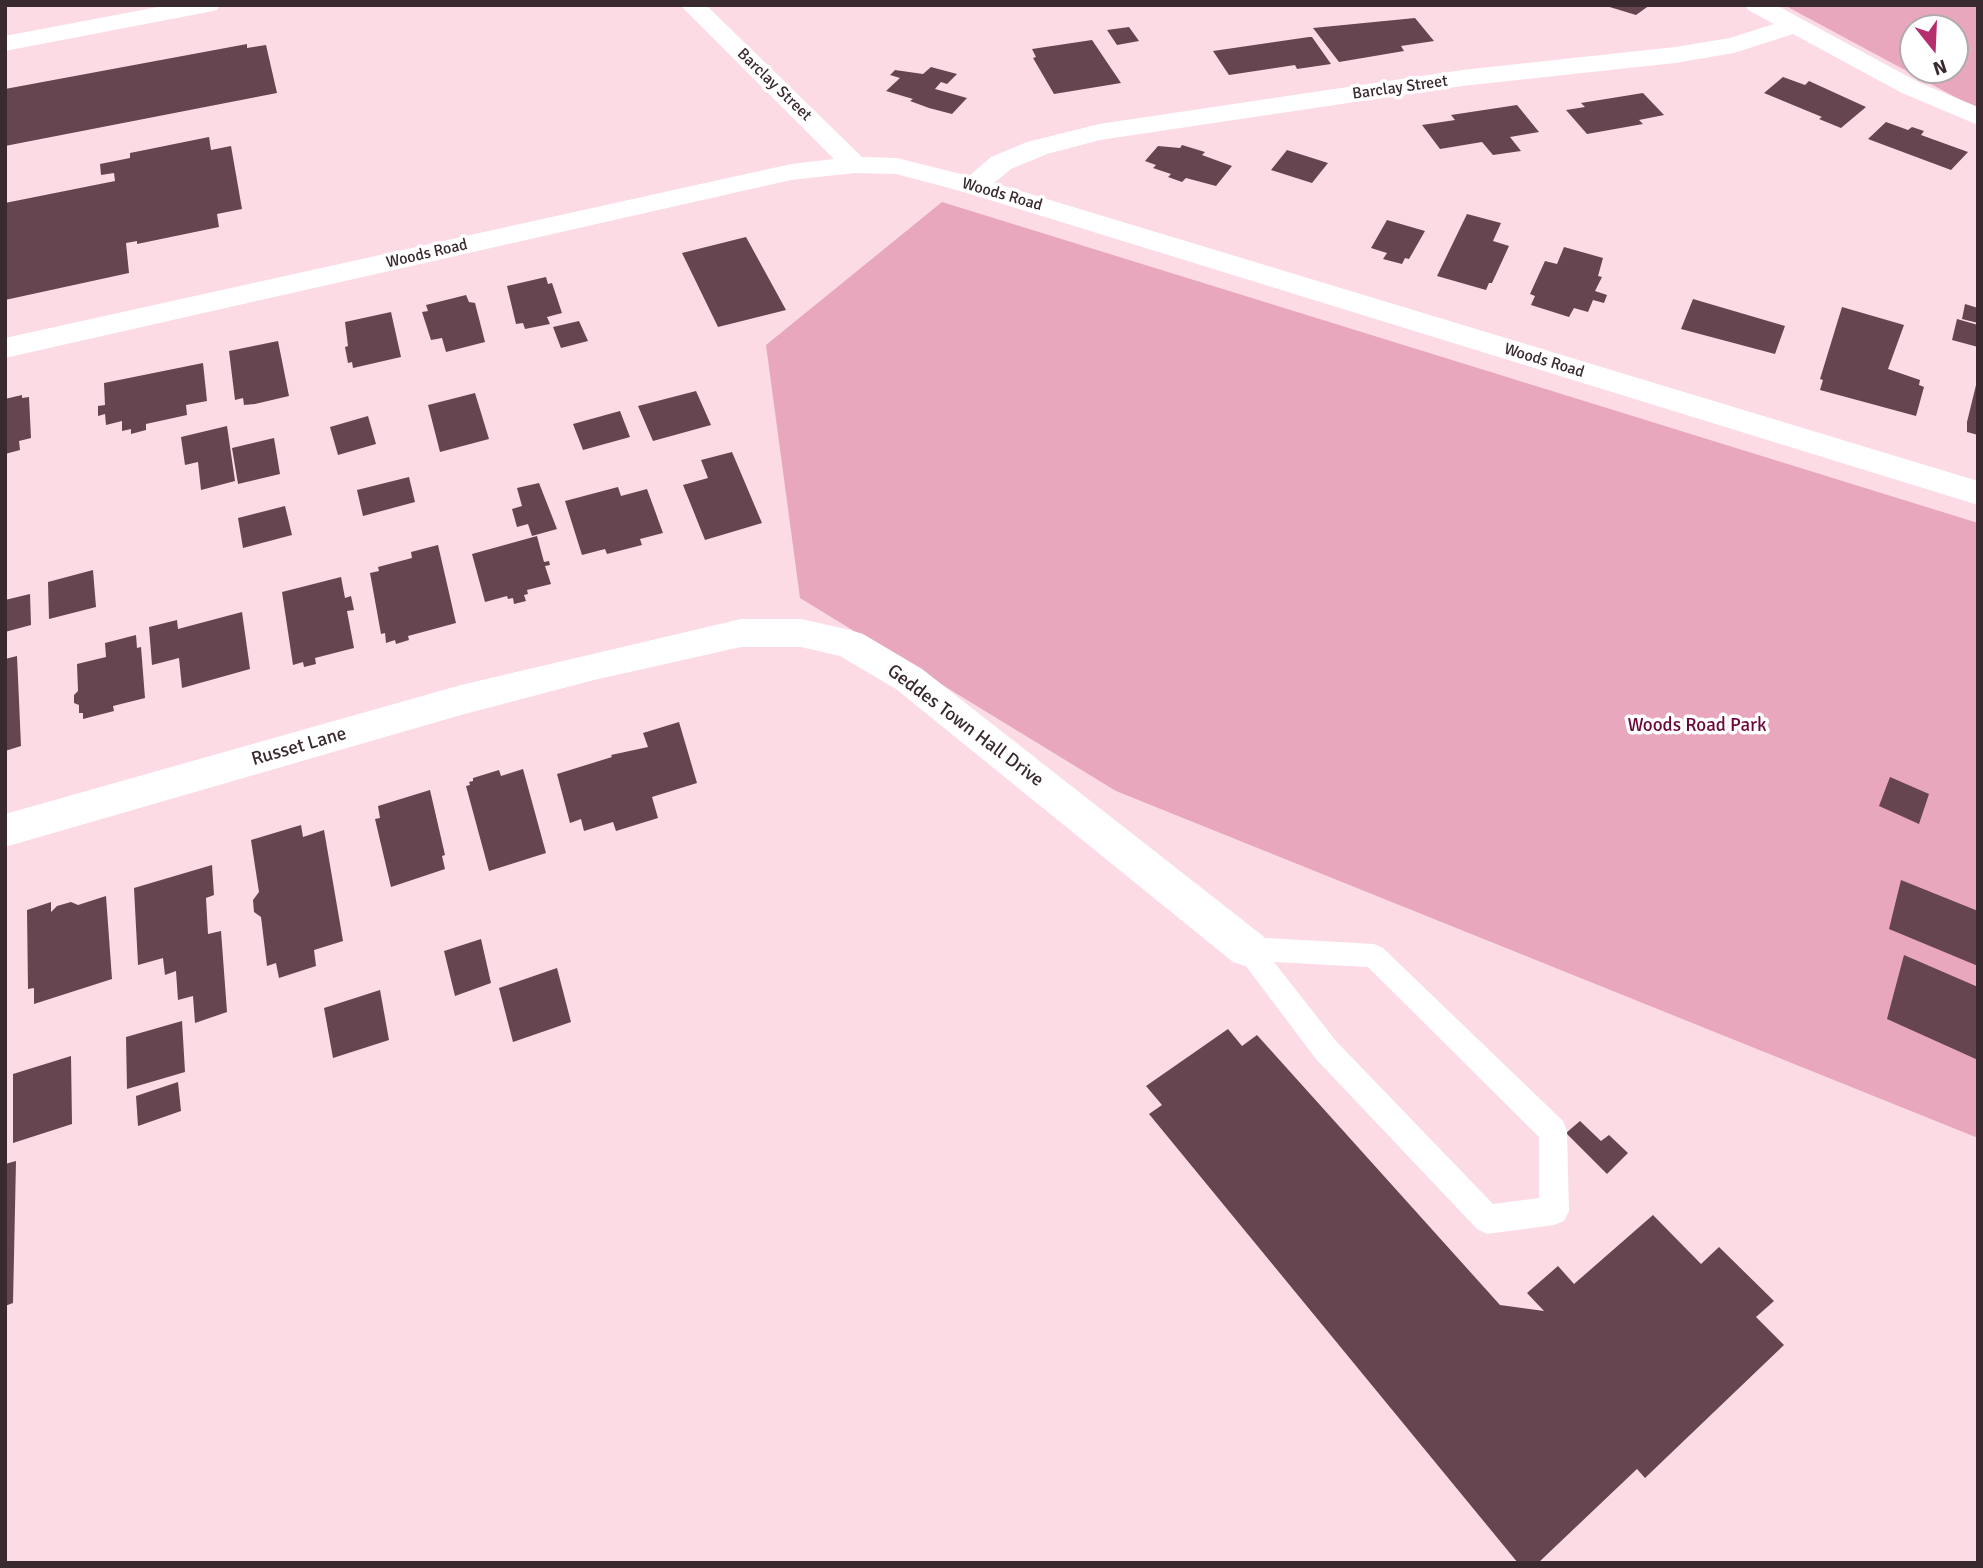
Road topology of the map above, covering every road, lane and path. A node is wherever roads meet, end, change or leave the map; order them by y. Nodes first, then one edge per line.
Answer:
1 (208, 5) edge
2 (692, 5) edge
3 (1757, 5) edge
4 (1793, 26) junction
5 (5, 44) edge
6 (1978, 117) edge
7 (855, 165) junction
8 (974, 186) junction
9 (5, 348) edge
10 (1978, 493) edge
11 (594, 666) joint
12 (5, 831) edge
13 (1248, 949) junction

1 - 5 street
2 - 7 street, Barclay Street
3 - 4 street
4 - 6 street
4 - 8 street, Barclay Street
7 - 8 street, Woods Road
7 - 9 street, Woods Road
8 - 10 street, Woods Road
11 - 12 street, Russet Lane
11 - 13 street, Geddes Town Hall Drive
13 - 13 lane

